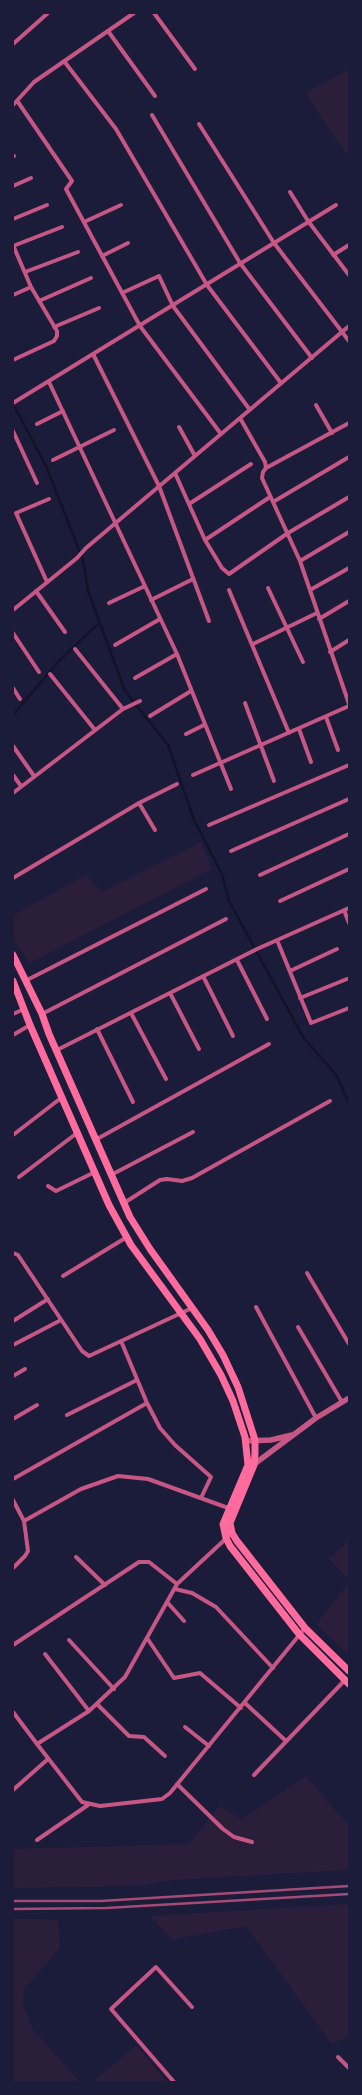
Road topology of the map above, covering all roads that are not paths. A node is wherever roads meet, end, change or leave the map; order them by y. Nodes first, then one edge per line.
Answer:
1 (48, 13) edge
2 (134, 13) edge
3 (154, 13) edge
4 (108, 31) junction
5 (13, 44) edge
6 (64, 61) junction
7 (195, 69) dead end
8 (155, 96) dead end
9 (18, 102) junction
10 (13, 105) edge
11 (152, 114) dead end
12 (199, 124) dead end
13 (31, 178) dead end
14 (13, 186) edge
15 (290, 192) dead end
16 (48, 204) dead end
17 (121, 205) dead end
18 (336, 205) dead end
19 (13, 219) edge
20 (308, 221) junction
21 (84, 222) junction
22 (62, 227) dead end
23 (128, 243) dead end
24 (274, 243) junction
25 (349, 245) edge
26 (14, 248) edge
27 (78, 252) dead end
28 (333, 255) junction
29 (102, 256) junction
30 (240, 263) junction
31 (25, 272) junction
32 (349, 275) edge
33 (91, 278) dead end
34 (207, 285) junction
35 (31, 287) junction
36 (122, 294) junction
37 (13, 295) edge
38 (39, 301) junction
39 (173, 306) junction
40 (98, 308) dead end
41 (140, 326) junction
42 (349, 326) edge
43 (54, 327) junction
44 (343, 332) junction
45 (349, 341) edge
46 (93, 354) junction
47 (312, 358) junction
48 (14, 360) edge
49 (49, 382) junction
50 (281, 383) junction
51 (15, 402) edge
52 (316, 405) dead end
53 (250, 410) junction
54 (62, 411) junction
55 (240, 418) junction
56 (349, 423) edge
57 (37, 424) dead end
58 (180, 427) dead end
59 (114, 430) dead end
60 (13, 431) edge
61 (332, 433) junction
62 (221, 434) junction
63 (79, 446) junction
64 (195, 456) junction
65 (349, 457) edge
66 (53, 460) dead end
67 (251, 464) dead end
68 (266, 468) junction
69 (175, 473) junction
70 (37, 483) dead end
71 (159, 486) junction
72 (270, 497) junction
73 (349, 497) edge
74 (49, 499) dead end
75 (273, 502) junction
76 (189, 504) junction
77 (116, 523) junction
78 (349, 532) edge
79 (288, 533) junction
80 (205, 540) junction
81 (300, 561) junction
82 (349, 568) edge
83 (193, 579) junction
84 (47, 582) junction
85 (145, 586) junction
86 (268, 588) dead end
87 (229, 590) dead end
88 (310, 590) junction
89 (36, 591) junction
90 (152, 600) junction
91 (349, 601) edge
92 (109, 603) dead end
93 (13, 610) edge
94 (317, 613) junction
95 (160, 619) junction
96 (319, 619) junction
97 (209, 621) dead end
98 (287, 628) junction
99 (65, 632) dead end
100 (13, 633) edge
101 (349, 640) edge
102 (253, 644) junction
103 (116, 645) dead end
104 (75, 649) dead end
105 (330, 652) junction
106 (177, 654) junction
107 (302, 662) dead end
108 (39, 672) dead end
109 (50, 674) dead end
110 (135, 678) dead end
111 (13, 688) edge
112 (191, 691) junction
113 (20, 699) dead end
114 (140, 701) dead end
115 (245, 703) dead end
116 (349, 705) edge
117 (123, 709) junction
118 (150, 716) dead end
119 (326, 716) junction
120 (204, 725) junction
121 (299, 729) junction
122 (95, 730) junction
123 (289, 733) junction
124 (186, 734) dead end
125 (261, 745) junction
126 (13, 746) edge
127 (338, 750) dead end
128 (311, 762) dead end
129 (219, 763) junction
130 (349, 765) edge
131 (193, 775) dead end
132 (13, 776) edge
133 (34, 776) junction
134 (274, 781) dead end
135 (177, 784) dead end
136 (21, 786) junction
137 (231, 790) dead end
138 (13, 793) edge
139 (349, 799) edge
140 (140, 803) junction
141 (208, 825) dead end
142 (155, 830) dead end
143 (349, 834) edge
144 (231, 851) dead end
145 (349, 869) edge
146 (260, 875) dead end
147 (13, 878) edge
148 (206, 889) dead end
149 (280, 901) dead end
150 (349, 908) edge
151 (344, 910) junction
152 (226, 919) dead end
153 (349, 923) edge
154 (277, 940) junction
155 (337, 949) dead end
156 (13, 956) edge
157 (237, 960) junction
158 (290, 971) junction
159 (203, 976) junction
160 (347, 979) dead end
161 (26, 980) junction
162 (13, 981) edge
163 (170, 993) junction
164 (300, 998) junction
165 (349, 1008) edge
166 (24, 1009) junction
167 (131, 1012) junction
168 (13, 1014) edge
169 (42, 1014) junction
170 (267, 1019) dead end
171 (30, 1025) junction
172 (97, 1029) junction
173 (13, 1035) edge
174 (233, 1036) dead end
175 (269, 1044) dead end
176 (199, 1049) dead end
177 (57, 1050) junction
178 (166, 1079) dead end
179 (61, 1098) junction
180 (330, 1101) dead end
181 (133, 1102) dead end
182 (193, 1132) dead end
183 (77, 1133) junction
184 (13, 1135) edge
185 (97, 1138) junction
186 (94, 1172) junction
187 (111, 1175) junction
188 (19, 1177) dead end
189 (48, 1186) dead end
190 (124, 1203) junction
191 (127, 1237) junction
192 (13, 1253) edge
193 (307, 1273) dead end
194 (63, 1276) dead end
195 (48, 1299) junction
196 (256, 1307) dead end
197 (192, 1308) junction
198 (181, 1314) junction
199 (61, 1320) junction
200 (13, 1321) edge
201 (298, 1327) dead end
202 (121, 1341) junction
203 (349, 1344) edge
204 (13, 1345) edge
205 (26, 1369) dead end
206 (13, 1376) edge
207 (137, 1380) junction
208 (349, 1398) edge
209 (147, 1402) junction
210 (342, 1402) junction
211 (37, 1405) dead end
212 (67, 1414) dead end
213 (316, 1418) junction
214 (13, 1419) edge
215 (294, 1434) junction
216 (255, 1440) junction
217 (245, 1441) junction
218 (251, 1465) junction
219 (13, 1479) edge
220 (201, 1498) junction
221 (13, 1500) edge
222 (232, 1509) junction
223 (24, 1521) junction
224 (232, 1533) junction
225 (226, 1538) junction
226 (76, 1557) dead end
227 (13, 1568) edge
228 (177, 1584) junction
229 (105, 1585) junction
230 (175, 1589) junction
231 (167, 1602) junction
232 (184, 1621) dead end
233 (305, 1628) junction
234 (299, 1634) junction
235 (147, 1638) junction
236 (69, 1640) dead end
237 (13, 1644) edge
238 (45, 1654) dead end
239 (273, 1668) junction
240 (349, 1671) edge
241 (347, 1682) edge
242 (114, 1689) junction
243 (245, 1703) junction
244 (97, 1704) junction
245 (241, 1708) junction
246 (13, 1711) edge
247 (89, 1711) junction
248 (186, 1727) dead end
249 (286, 1741) junction
250 (37, 1744) junction
251 (209, 1746) junction
252 (165, 1756) dead end
253 (48, 1759) junction
254 (254, 1775) dead end
255 (177, 1784) junction
256 (13, 1790) edge
257 (88, 1805) junction
258 (37, 1840) dead end
259 (252, 1842) dead end
260 (192, 2007) dead end
261 (338, 2057) dead end
262 (349, 2068) edge
263 (174, 2082) edge

1 - 5 street
2 - 4 street
3 - 7 street
4 - 6 street
4 - 8 street
6 - 9 street
6 - 34 street
9 - 10 street
9 - 21 street
11 - 30 street
12 - 24 street
13 - 14 street
15 - 20 street
16 - 19 street
17 - 21 street
18 - 20 street
20 - 24 street
20 - 28 street
21 - 29 street
22 - 26 street
23 - 29 street
24 - 30 street
24 - 44 street
25 - 28 street
26 - 31 street
27 - 31 street
28 - 32 street
29 - 36 street
30 - 34 street
30 - 47 street
31 - 35 street
33 - 38 street
34 - 39 street
34 - 50 street
35 - 37 street
35 - 38 street
36 - 39 street
36 - 41 street
38 - 43 street
39 - 41 street
39 - 53 street
40 - 43 street
41 - 46 street
41 - 62 street
42 - 44 street
43 - 48 street
44 - 45 street
44 - 47 street
46 - 49 street
46 - 71 street
47 - 50 street
49 - 51 street
49 - 54 street
50 - 53 street
52 - 61 street
53 - 55 street
54 - 57 street
54 - 63 street
55 - 62 street
55 - 68 street
56 - 61 street
58 - 64 street
59 - 63 street
60 - 70 street
61 - 68 street
62 - 64 street
63 - 66 street
63 - 77 street
64 - 69 street
65 - 75 street
67 - 76 street
68 - 72 street
69 - 71 street
69 - 76 street
71 - 77 street
71 - 83 street
72 - 75 street
72 - 80 street
73 - 79 street
74 - 84 street
75 - 79 street
76 - 80 street
77 - 84 street
77 - 85 street
78 - 81 street
79 - 80 street
79 - 81 street
81 - 88 street
82 - 88 street
83 - 90 street
83 - 97 street
84 - 89 street
85 - 90 street
85 - 92 street
86 - 98 street
87 - 102 street
88 - 94 street
89 - 93 street
89 - 99 street
90 - 95 street
91 - 96 street
94 - 96 street
94 - 98 street
95 - 103 street
95 - 106 street
96 - 105 street
98 - 102 street
98 - 107 street
100 - 108 street
101 - 105 street
102 - 123 street
104 - 117 street
105 - 116 street
106 - 110 street
106 - 112 street
109 - 122 street
111 - 113 street
112 - 118 street
112 - 120 street
114 - 117 street
115 - 125 street
116 - 119 street
117 - 122 street
119 - 121 street
119 - 127 street
120 - 124 street
120 - 129 street
121 - 123 street
121 - 128 street
122 - 133 street
123 - 125 street
125 - 129 street
125 - 134 street
126 - 133 street
129 - 131 street
129 - 137 street
130 - 141 street
132 - 136 street
133 - 136 street
135 - 140 street
136 - 138 street
139 - 144 street
140 - 142 street
140 - 147 street
143 - 146 street
145 - 149 street
148 - 161 street
150 - 151 street
151 - 153 street
151 - 154 street
152 - 169 street
154 - 157 street
154 - 158 street
155 - 158 street
156 - 161 main road
157 - 159 street
157 - 170 street
158 - 164 street
159 - 163 street
159 - 174 street
160 - 164 street
161 - 169 main road
162 - 166 main road
163 - 167 street
163 - 176 street
164 - 165 street
166 - 168 street
166 - 171 main road
167 - 172 street
167 - 178 street
169 - 177 main road
171 - 173 street
171 - 179 main road
172 - 177 street
172 - 181 street
175 - 185 street
177 - 185 main road
179 - 183 main road
179 - 184 street
180 - 190 street
182 - 187 street
183 - 186 main road
183 - 188 street
185 - 187 main road
186 - 189 street
186 - 191 main road
187 - 190 main road
190 - 197 main road
191 - 194 street
191 - 198 main road
192 - 195 street
193 - 203 street
195 - 199 street
195 - 200 street
196 - 213 street
197 - 198 street
197 - 216 main road
198 - 202 street
198 - 217 main road
199 - 202 street
199 - 204 street
201 - 210 street
202 - 207 street
205 - 206 street
207 - 209 street
207 - 212 street
208 - 210 street
209 - 219 street
209 - 220 street
210 - 213 street
211 - 214 street
213 - 215 street
215 - 216 street
215 - 218 street
216 - 217 street
216 - 218 main road
217 - 218 main road
218 - 222 main road
220 - 222 street
220 - 223 street
221 - 223 street
222 - 224 main road
222 - 225 main road
223 - 227 street
224 - 225 street
224 - 233 main road
225 - 228 street
225 - 234 main road
226 - 229 street
228 - 229 street
228 - 230 street
229 - 237 street
230 - 231 street
230 - 239 street
231 - 232 street
231 - 235 street
233 - 234 street
233 - 240 main road
234 - 239 street
234 - 241 main road
235 - 242 street
235 - 245 street
236 - 242 street
238 - 247 street
239 - 243 street
241 - 249 street
242 - 244 street
243 - 245 street
243 - 249 street
244 - 247 street
244 - 252 street
245 - 251 street
246 - 250 street
247 - 250 street
248 - 251 street
249 - 254 street
250 - 253 street
251 - 255 street
253 - 256 street
253 - 257 street
255 - 257 street
255 - 259 street
257 - 258 street
260 - 263 street
261 - 262 street

